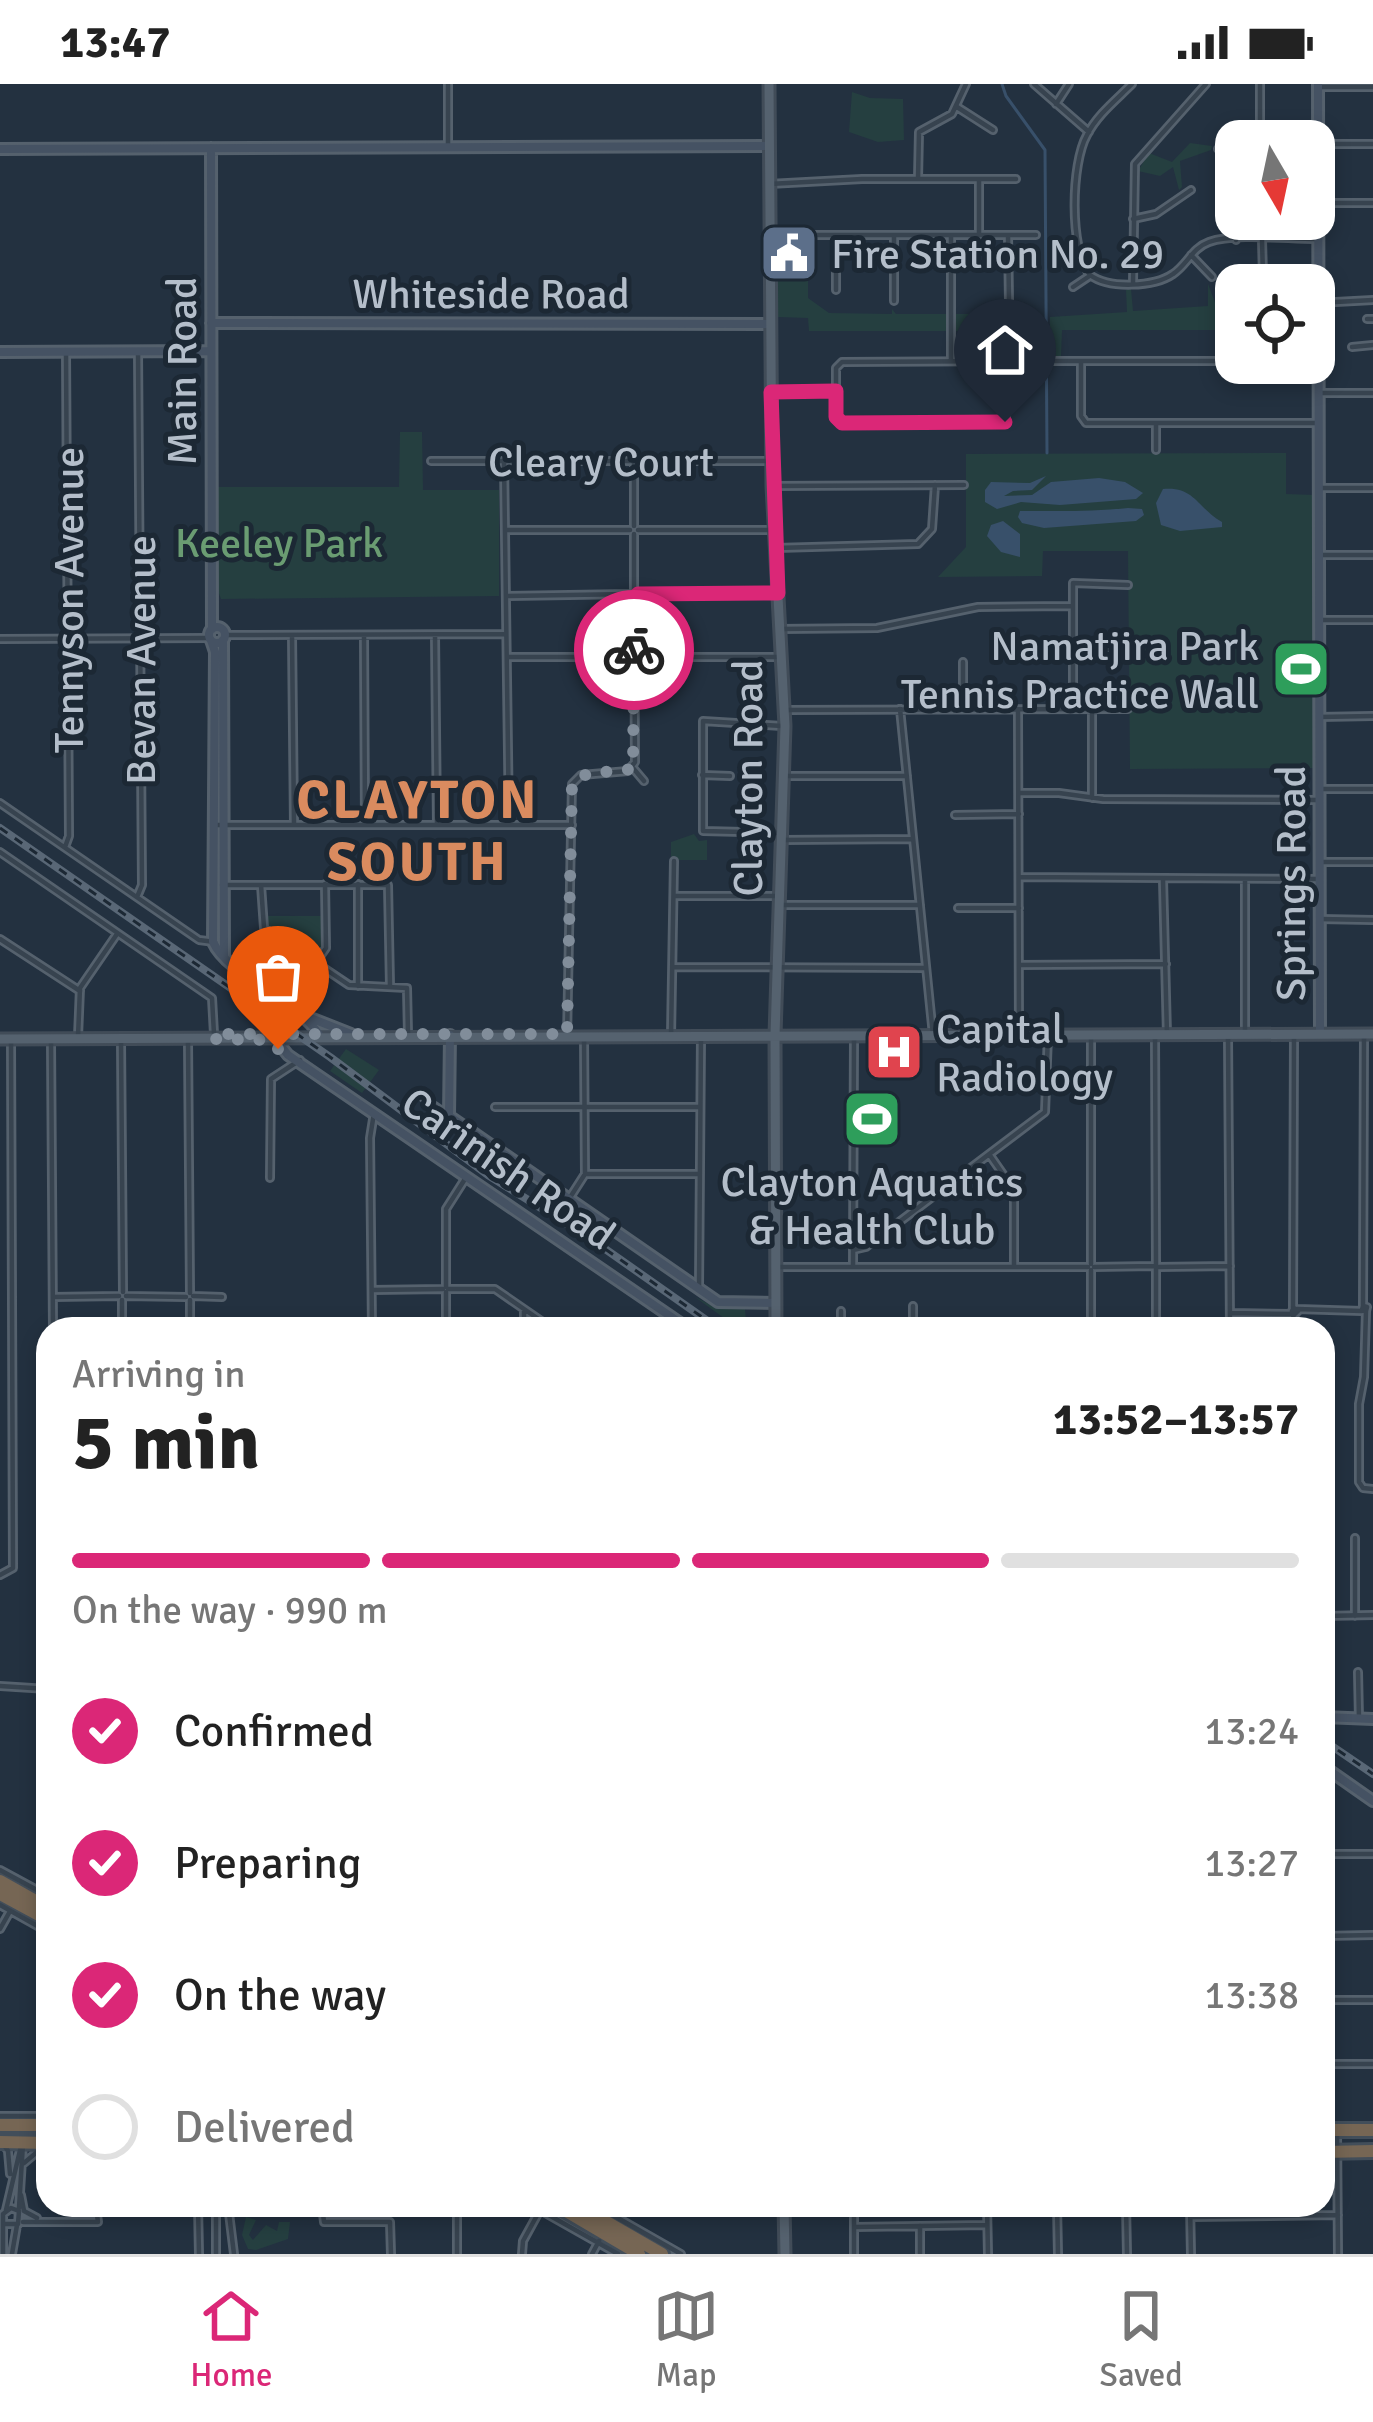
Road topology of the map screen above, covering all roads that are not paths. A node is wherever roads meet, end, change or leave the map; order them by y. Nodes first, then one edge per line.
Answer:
1 (448, 84) edge
2 (769, 84) edge
3 (966, 84) edge
4 (1034, 84) edge
5 (1069, 84) edge
6 (1132, 84) edge
7 (1206, 84) edge
8 (1260, 84) edge
9 (1318, 86) edge
10 (1372, 86) edge
11 (1055, 106) junction
12 (957, 107) junction
13 (1260, 120) edge
14 (1317, 120) edge
15 (993, 130) dead end
16 (1089, 132) junction
17 (1373, 144) edge
18 (1335, 145) edge
19 (769, 146) junction
20 (448, 147) junction
21 (211, 148) junction
22 (0, 149) edge
23 (917, 179) junction
24 (979, 179) junction
25 (1016, 179) dead end
26 (770, 184) junction
27 (1191, 190) dead end
28 (1335, 203) edge
29 (1373, 203) edge
30 (1373, 214) edge
31 (1132, 220) junction
32 (836, 235) junction
33 (894, 235) junction
34 (951, 235) junction
35 (979, 235) junction
36 (1008, 235) junction
37 (1036, 235) dead end
38 (770, 236) junction
39 (1230, 240) edge
40 (1262, 240) edge
41 (1191, 255) junction
42 (1263, 264) edge
43 (1090, 275) junction
44 (1212, 278) dead end
45 (1132, 283) junction
46 (1073, 287) dead end
47 (836, 290) dead end
48 (1373, 300) edge
49 (1009, 301) dead end
50 (894, 302) dead end
51 (1335, 302) edge
52 (211, 323) junction
53 (771, 323) junction
54 (1373, 345) edge
55 (1352, 347) dead end
56 (139, 351) junction
57 (211, 351) junction
58 (0, 352) edge
59 (66, 352) junction
60 (1036, 361) dead end
61 (1215, 361) edge
62 (951, 362) junction
63 (1005, 362) junction
64 (1053, 362) dead end
65 (1081, 362) junction
66 (1317, 384) edge
67 (836, 391) junction
68 (771, 392) junction
69 (1318, 393) junction
70 (1373, 393) edge
71 (1156, 423) junction
72 (1318, 423) junction
73 (1156, 450) dead end
74 (772, 460) junction
75 (431, 461) dead end
76 (504, 461) junction
77 (634, 461) junction
78 (964, 484) dead end
79 (935, 485) junction
80 (772, 486) junction
81 (1318, 488) junction
82 (1373, 488) edge
83 (505, 530) junction
84 (634, 530) junction
85 (775, 530) junction
86 (776, 548) junction
87 (1319, 555) junction
88 (1373, 555) edge
89 (1128, 585) dead end
90 (778, 593) junction
91 (634, 594) junction
92 (506, 596) junction
93 (1071, 606) junction
94 (1319, 620) junction
95 (1373, 620) edge
96 (780, 628) junction
97 (292, 634) junction
98 (435, 634) junction
99 (506, 634) junction
100 (216, 635) junction
101 (364, 635) junction
102 (140, 638) junction
103 (0, 639) edge
104 (68, 639) junction
105 (1072, 649) junction
106 (1117, 649) dead end
107 (507, 657) junction
108 (634, 657) junction
109 (782, 657) junction
110 (962, 662) dead end
111 (900, 709) junction
112 (963, 709) junction
113 (1018, 709) junction
114 (1073, 709) junction
115 (1092, 709) junction
116 (1128, 709) dead end
117 (785, 710) junction
118 (1373, 716) edge
119 (1319, 717) junction
120 (785, 726) junction
121 (633, 768) junction
122 (702, 776) junction
123 (730, 776) dead end
124 (784, 776) junction
125 (907, 776) junction
126 (644, 781) dead end
127 (1373, 789) edge
128 (1019, 793) junction
129 (1319, 794) junction
130 (1092, 798) junction
131 (0, 803) edge
132 (1019, 814) junction
133 (955, 815) dead end
134 (217, 825) junction
135 (294, 825) junction
136 (365, 825) junction
137 (436, 825) junction
138 (508, 825) junction
139 (572, 825) junction
140 (783, 836) junction
141 (913, 839) junction
142 (64, 847) junction
143 (0, 852) edge
144 (217, 861) junction
145 (674, 861) dead end
146 (1320, 862) junction
147 (1373, 862) edge
148 (1019, 877) junction
149 (1163, 880) junction
150 (1245, 880) junction
151 (1320, 880) junction
152 (326, 884) junction
153 (358, 884) junction
154 (222, 885) junction
155 (261, 885) junction
156 (674, 896) junction
157 (137, 897) junction
158 (781, 901) junction
159 (920, 904) junction
160 (958, 908) dead end
161 (1018, 908) junction
162 (1320, 919) junction
163 (1373, 920) edge
164 (117, 934) junction
165 (0, 939) edge
166 (218, 942) junction
167 (293, 949) junction
168 (315, 964) junction
169 (1019, 964) junction
170 (1166, 964) junction
171 (673, 967) junction
172 (778, 968) junction
173 (926, 968) junction
174 (358, 986) junction
175 (390, 986) junction
176 (266, 987) junction
177 (80, 991) junction
178 (776, 1014) junction
179 (311, 1020) junction
180 (351, 1034) junction
181 (408, 1034) junction
182 (1320, 1034) junction
183 (1368, 1034) edge
184 (755, 1035) junction
185 (775, 1035) junction
186 (794, 1035) junction
187 (854, 1035) junction
188 (933, 1035) junction
189 (1019, 1035) junction
190 (1048, 1035) junction
191 (1091, 1035) junction
192 (1161, 1035) junction
193 (1228, 1035) junction
194 (1245, 1035) junction
195 (1294, 1035) junction
196 (320, 1036) junction
197 (450, 1036) junction
198 (567, 1036) junction
199 (584, 1036) junction
200 (668, 1036) junction
201 (701, 1036) junction
202 (6, 1037) edge
203 (78, 1037) junction
204 (121, 1037) junction
205 (214, 1037) junction
206 (51, 1039) junction
207 (188, 1039) junction
208 (288, 1045) junction
209 (775, 1057) junction
210 (418, 1094) dead end
211 (495, 1107) dead end
212 (584, 1107) junction
213 (700, 1107) junction
214 (375, 1112) junction
215 (449, 1116) junction
216 (1364, 1126) junction
217 (1373, 1126) edge
218 (989, 1154) junction
219 (585, 1174) junction
220 (700, 1174) junction
221 (467, 1175) junction
222 (270, 1178) dead end
223 (569, 1199) junction
224 (1364, 1226) junction
225 (1373, 1226) edge
226 (853, 1250) junction
227 (853, 1266) junction
228 (1230, 1266) junction
229 (776, 1267) junction
230 (1014, 1267) junction
231 (1091, 1267) junction
232 (1156, 1267) junction
233 (699, 1288) junction
234 (446, 1289) junction
235 (372, 1290) junction
236 (122, 1296) junction
237 (190, 1296) junction
238 (53, 1297) junction
239 (222, 1297) dead end
240 (776, 1303) junction
241 (913, 1306) dead end
242 (1366, 1308) edge
243 (524, 1309) junction
244 (841, 1311) dead end
245 (1230, 1313) junction
246 (1295, 1313) edge
247 (53, 1317) edge
248 (122, 1317) edge
249 (190, 1317) edge
250 (372, 1317) edge
251 (446, 1317) edge
252 (524, 1317) edge
253 (536, 1317) edge
254 (672, 1317) edge
255 (776, 1317) edge
256 (841, 1317) edge
257 (913, 1317) edge
258 (1091, 1317) edge
259 (1156, 1317) edge
260 (1230, 1317) edge
261 (1364, 1369) junction
262 (1373, 1369) edge
263 (1373, 1428) edge
264 (1359, 1429) junction
265 (1373, 1489) edge
266 (1355, 1538) dead end
267 (0, 1575) edge
268 (1335, 1616) edge
269 (1355, 1616) junction
270 (1373, 1616) edge
271 (1358, 1672) dead end
272 (0, 1686) edge
273 (36, 1688) edge
274 (1335, 1719) edge
275 (1359, 1719) junction
276 (1373, 1719) edge
277 (1335, 1774) edge
278 (1373, 1801) edge
279 (1335, 1854) edge
280 (1373, 1854) edge
281 (0, 1874) edge
282 (36, 1890) edge
283 (0, 1894) edge
284 (36, 1900) edge
285 (0, 1905) edge
286 (10, 1911) junction
287 (36, 1914) edge
288 (36, 1925) edge
289 (0, 1929) edge
290 (1335, 1936) edge
291 (1373, 1936) edge
292 (1335, 2000) edge
293 (1373, 2000) edge
294 (1335, 2064) edge
295 (1373, 2064) edge
296 (0, 2124) edge
297 (36, 2129) edge
298 (1335, 2130) edge
299 (1373, 2130) edge
300 (36, 2134) edge
301 (0, 2143) edge
302 (22, 2143) junction
303 (36, 2146) edge
304 (1373, 2151) edge
305 (1335, 2152) edge
306 (23, 2164) junction
307 (10, 2186) junction
308 (20, 2188) junction
309 (1335, 2191) edge
310 (1335, 2215) edge
311 (1338, 2215) junction
312 (3, 2217) edge
313 (36, 2217) edge
314 (36, 2217) edge
315 (98, 2217) edge
316 (198, 2217) edge
317 (215, 2217) edge
318 (228, 2217) edge
319 (323, 2217) edge
320 (457, 2217) edge
321 (536, 2217) edge
322 (564, 2217) edge
323 (581, 2217) edge
324 (592, 2217) edge
325 (600, 2217) edge
326 (784, 2217) edge
327 (854, 2217) edge
328 (987, 2217) edge
329 (1057, 2217) edge
330 (1126, 2217) edge
331 (1191, 2217) edge
332 (19, 2219) junction
333 (42, 2220) junction
334 (987, 2224) junction
335 (920, 2226) junction
336 (854, 2227) junction
337 (606, 2229) junction
338 (2, 2254) edge
339 (12, 2254) edge
340 (199, 2254) edge
341 (216, 2254) edge
342 (234, 2254) edge
343 (391, 2254) edge
344 (457, 2254) edge
345 (522, 2254) edge
346 (592, 2254) edge
347 (618, 2254) edge
348 (639, 2254) edge
349 (662, 2254) edge
350 (681, 2254) edge
351 (785, 2254) edge
352 (854, 2254) edge
353 (920, 2254) edge
354 (988, 2254) edge
355 (1058, 2254) edge
356 (1126, 2254) edge
357 (1191, 2254) edge
358 (1338, 2254) edge

1 - 20 street
2 - 19 main road, Clayton Road
3 - 12 street
4 - 11 street
5 - 11 street
6 - 16 street
7 - 31 street
8 - 13 street
9 - 10 street
9 - 14 main road, Springs Road
11 - 16 street
12 - 15 street
12 - 23 street
16 - 43 street
17 - 18 street
19 - 20 main road
19 - 26 main road, Clayton Road
20 - 21 main road
21 - 22 main road
21 - 52 main road, Main Road
23 - 24 street
23 - 26 street
24 - 25 street
24 - 35 street
26 - 38 main road, Clayton Road
27 - 31 street
28 - 29 street
29 - 30 street
31 - 45 street
32 - 33 street
32 - 38 street
32 - 47 street
33 - 34 street
33 - 50 street
34 - 35 street
34 - 62 street
35 - 36 street
36 - 37 street
36 - 49 street
38 - 53 main road, Clayton Road
39 - 41 street
40 - 42 street
41 - 44 street
41 - 45 street
43 - 45 street
43 - 46 street
48 - 51 street
52 - 53 main road, Whiteside Road
52 - 57 main road, Main Road
53 - 68 main road, Clayton Road
54 - 55 street
56 - 57 main road
56 - 59 main road
56 - 102 street, Bevan Avenue
57 - 100 main road, Main Road
58 - 59 main road
59 - 104 street, Tennyson Avenue
60 - 63 street
61 - 65 street
62 - 63 street
62 - 67 street
63 - 67 street
64 - 65 street
65 - 71 street
66 - 69 main road, Springs Road
67 - 68 street
68 - 74 main road, Clayton Road
69 - 70 street
69 - 72 main road, Springs Road
71 - 72 street
71 - 73 street
72 - 81 main road, Springs Road
74 - 77 street, Cleary Court
74 - 80 main road, Clayton Road
75 - 76 street, Cleary Court
76 - 77 street, Cleary Court
76 - 83 street
77 - 84 street
78 - 79 street
79 - 80 street
79 - 86 street
80 - 85 main road, Clayton Road
81 - 82 street
81 - 87 main road, Springs Road
83 - 84 street
83 - 92 street
84 - 85 street
84 - 91 street
85 - 86 main road, Clayton Road
86 - 90 main road, Clayton Road
87 - 88 street
87 - 94 main road, Springs Road
89 - 93 street
90 - 91 street
90 - 96 main road, Clayton Road
91 - 92 street
91 - 108 street
92 - 99 street
93 - 96 street
93 - 105 street
94 - 95 street
94 - 119 main road, Springs Road
96 - 109 main road, Clayton Road
97 - 100 street
97 - 101 street
97 - 135 street
98 - 99 street
98 - 101 street
98 - 137 street
99 - 107 street
100 - 102 street
100 - 134 main road, Main Road
101 - 136 street
102 - 104 street
102 - 157 street, Bevan Avenue
103 - 104 street
104 - 142 street, Tennyson Avenue
105 - 106 street
105 - 114 street
107 - 108 street
107 - 138 street
108 - 109 street
108 - 121 street
109 - 117 main road, Clayton Road
110 - 112 street
111 - 112 street
111 - 117 street
111 - 125 street
112 - 113 street
113 - 114 street
113 - 128 street
114 - 115 street
115 - 116 street
115 - 130 street
117 - 120 main road, Clayton Road
118 - 119 street
119 - 129 main road, Springs Road
120 - 122 street
120 - 124 main road, Clayton Road
121 - 126 street
121 - 139 street
122 - 123 street
122 - 140 street
124 - 125 street
124 - 140 main road, Clayton Road
125 - 141 street
127 - 129 street
128 - 130 street
128 - 132 street
129 - 130 street
129 - 146 main road, Springs Road
131 - 142 street
132 - 133 street
132 - 148 street
134 - 135 street
134 - 144 main road, Main Road
135 - 136 street
136 - 137 street
137 - 138 street
138 - 139 street
139 - 198 street
140 - 141 street
140 - 158 main road, Clayton Road
141 - 159 street
142 - 157 street
143 - 164 street
144 - 154 main road, Main Road
144 - 166 main road, Main Road
145 - 156 street
146 - 147 street
146 - 151 main road, Springs Road
148 - 149 street
148 - 161 street
149 - 150 street
149 - 170 street
150 - 151 street
150 - 194 street
151 - 162 main road, Springs Road
152 - 153 street
152 - 155 street
152 - 168 street
153 - 174 street
153 - 175 street
154 - 155 street
154 - 166 main road, Main Road
155 - 167 street
156 - 158 street
156 - 171 street
157 - 166 street
158 - 159 street
158 - 172 main road, Clayton Road
159 - 173 street
160 - 161 street
161 - 169 street
162 - 163 street
162 - 182 main road, Springs Road
164 - 177 street
164 - 205 street
165 - 177 street
166 - 176 main road
167 - 168 street
167 - 176 street
168 - 174 street
169 - 170 street
169 - 189 street
170 - 192 street
171 - 172 street
171 - 200 street
172 - 173 street
172 - 178 main road, Clayton Road
173 - 188 street
174 - 175 street
175 - 181 street
176 - 179 main road
177 - 203 street
178 - 184 main road
178 - 185 main road, Clayton Road
178 - 186 main road
179 - 180 main road
179 - 196 main road
179 - 196 main road
180 - 181 main road
180 - 196 main road
181 - 197 main road
182 - 183 main road
182 - 195 main road
183 - 216 street
184 - 185 main road
184 - 201 main road
184 - 209 main road
185 - 186 main road
185 - 209 main road, Clayton Road
186 - 187 main road
186 - 209 main road
187 - 188 main road
187 - 226 street
188 - 189 main road
189 - 190 main road
190 - 191 main road
190 - 218 street
191 - 192 main road
191 - 231 street
192 - 193 main road
192 - 232 street
193 - 194 main road
193 - 228 street
194 - 195 main road
195 - 246 street
196 - 197 main road
196 - 208 main road
197 - 198 main road
197 - 215 main road
198 - 199 main road
199 - 200 main road
199 - 212 street
200 - 201 main road
201 - 213 street
202 - 203 main road
202 - 206 main road
202 - 267 street
203 - 204 main road
203 - 206 main road
204 - 205 main road
204 - 207 main road
204 - 236 street
205 - 207 main road
205 - 208 main road
205 - 208 main road
206 - 238 street
207 - 237 street
208 - 214 main road, Carinish Road
208 - 222 street
209 - 229 main road, Clayton Road
210 - 215 street
211 - 212 street
212 - 213 street
212 - 219 street
213 - 220 street
214 - 221 main road, Carinish Road
214 - 235 street
215 - 223 main road
216 - 217 street
216 - 224 street
218 - 226 street
218 - 230 street
219 - 220 street
219 - 223 street
220 - 233 street
221 - 234 street
221 - 254 main road, Carinish Road
223 - 233 main road
224 - 225 street
224 - 242 street
226 - 227 street
227 - 229 street
227 - 230 street
228 - 232 street
228 - 245 street
229 - 240 main road, Clayton Road
230 - 231 street
231 - 232 street
231 - 258 street
232 - 259 street
233 - 240 main road
234 - 235 street
234 - 243 street
234 - 251 street
235 - 250 street
236 - 237 street
236 - 238 street
236 - 248 street
237 - 239 street
237 - 249 street
238 - 247 street
240 - 255 main road, Clayton Road
241 - 257 street
242 - 246 street
242 - 261 street
243 - 252 street
243 - 253 street
244 - 256 street
245 - 246 street
245 - 260 street
261 - 262 street
261 - 264 street
263 - 264 street
264 - 265 street
266 - 269 street
268 - 269 street
269 - 270 street
271 - 275 street
272 - 273 street
274 - 275 main road
275 - 276 main road
277 - 278 main road
279 - 280 street
281 - 282 street
281 - 284 highway
283 - 287 highway
285 - 286 street
286 - 288 street
286 - 289 street
290 - 291 street
292 - 293 street
294 - 295 street
296 - 297 highway
296 - 302 highway
298 - 299 highway
300 - 302 highway
301 - 302 highway
301 - 307 street
302 - 306 street
302 - 307 street
303 - 306 street
304 - 305 highway
306 - 308 street
307 - 312 street
308 - 313 street
308 - 332 street
309 - 311 street
310 - 311 street
311 - 358 street
312 - 332 street
312 - 332 street
312 - 338 street
314 - 333 street
315 - 333 street
316 - 340 street
317 - 341 street
318 - 342 street
319 - 343 street
320 - 344 street
321 - 345 street
322 - 337 street
323 - 337 highway
324 - 337 highway
325 - 337 street
326 - 351 main road
327 - 336 street
328 - 334 street
329 - 355 street
330 - 356 street
331 - 357 street
332 - 333 street
332 - 339 street
334 - 335 street
334 - 354 street
335 - 336 street
335 - 353 street
336 - 352 street
337 - 346 street
337 - 347 street
337 - 348 highway
337 - 349 highway
337 - 350 street

